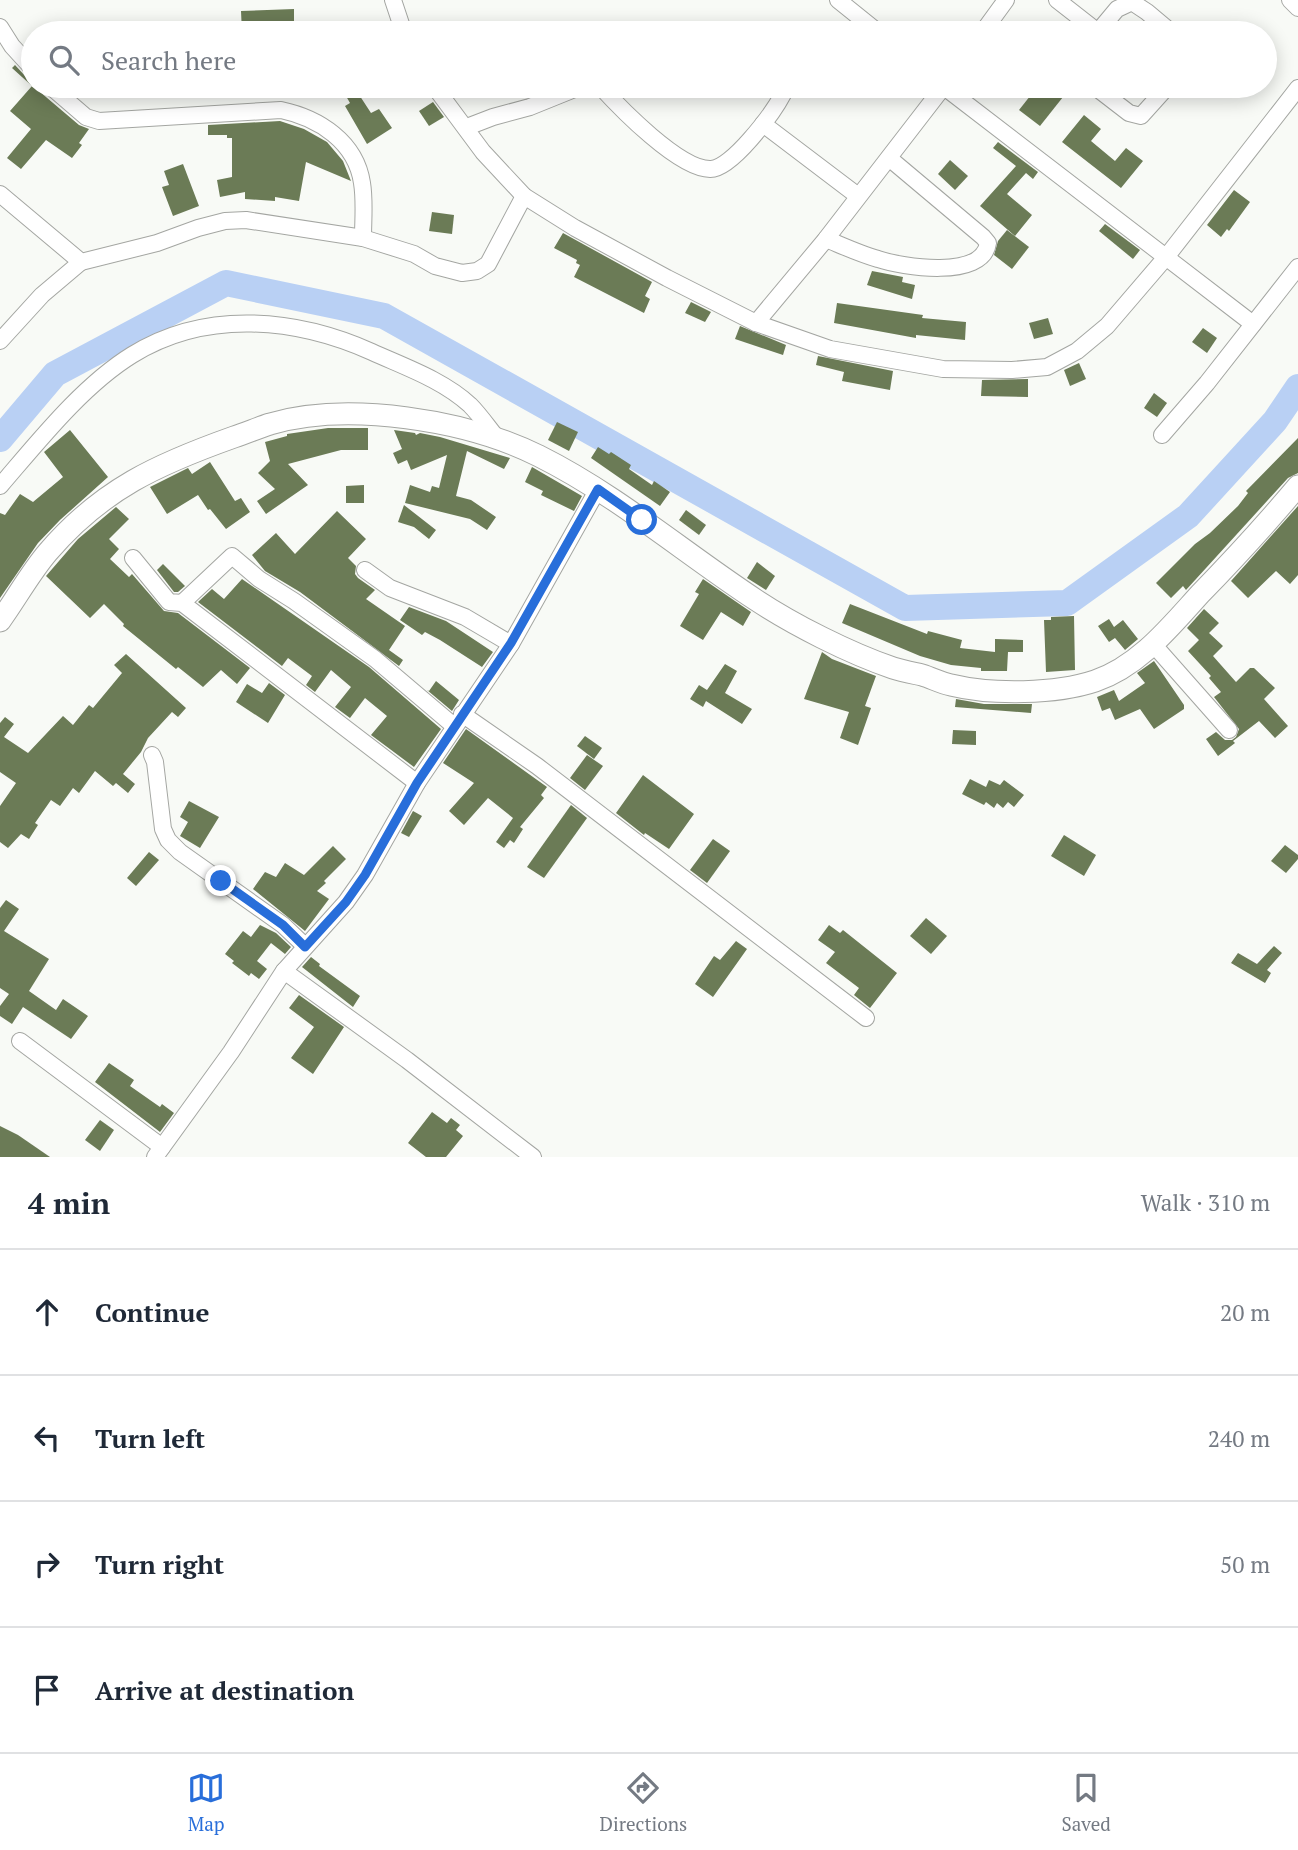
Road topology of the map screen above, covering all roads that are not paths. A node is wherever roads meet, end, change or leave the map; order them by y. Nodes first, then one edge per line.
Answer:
1 (393, 0) edge
2 (838, 0) edge
3 (1006, 0) edge
4 (1057, 0) edge
5 (1290, 0) edge
6 (1298, 8) edge
7 (400, 21) edge
8 (864, 21) edge
9 (991, 21) edge
10 (1083, 21) edge
11 (1108, 21) edge
12 (1158, 21) edge
13 (0, 27) edge
14 (21, 56) edge
15 (1298, 88) edge
16 (64, 98) edge
17 (444, 98) edge
18 (552, 98) edge
19 (612, 98) edge
20 (781, 98) edge
21 (935, 98) edge
22 (960, 98) edge
23 (1110, 98) edge
24 (1157, 98) edge
25 (763, 124) junction
26 (467, 127) junction
27 (888, 158) junction
28 (0, 194) edge
29 (858, 195) junction
30 (524, 196) junction
31 (363, 239) junction
32 (826, 239) junction
33 (1167, 256) junction
34 (81, 262) junction
35 (1298, 267) edge
36 (756, 323) junction
37 (1253, 324) junction
38 (3, 332) edge
39 (1162, 435) dead end
40 (497, 438) junction
41 (0, 486) edge
42 (1298, 486) edge
43 (598, 489) junction
44 (133, 558) dead end
45 (365, 570) dead end
46 (182, 603) junction
47 (0, 621) edge
48 (511, 643) junction
49 (1153, 644) junction
50 (458, 720) junction
51 (1229, 730) dead end
52 (152, 755) dead end
53 (417, 783) junction
54 (305, 947) junction
55 (284, 971) junction
56 (866, 1018) dead end
57 (20, 1041) dead end
58 (158, 1152) edge
59 (533, 1157) edge

1 - 7 street
2 - 8 street
3 - 9 street
4 - 10 street
5 - 6 street
11 - 12 street
13 - 14 street
15 - 33 street
16 - 31 street
17 - 26 street
18 - 26 street
19 - 25 street
20 - 25 street
21 - 27 street
22 - 33 street
23 - 24 street
25 - 29 street
26 - 30 street
27 - 29 street
27 - 32 street
28 - 34 street
29 - 32 street
30 - 31 street
30 - 36 street
31 - 34 street
32 - 36 street
33 - 36 street
33 - 37 street
34 - 38 street
35 - 37 street
37 - 39 street
40 - 41 street
40 - 43 street
40 - 47 street
42 - 49 street
43 - 48 street
43 - 49 street
44 - 46 street
45 - 48 street
46 - 50 street
46 - 53 street
48 - 50 street
49 - 51 street
50 - 53 street
50 - 56 street
52 - 54 street
53 - 54 street
54 - 55 street
55 - 58 street
55 - 59 street
57 - 58 street

